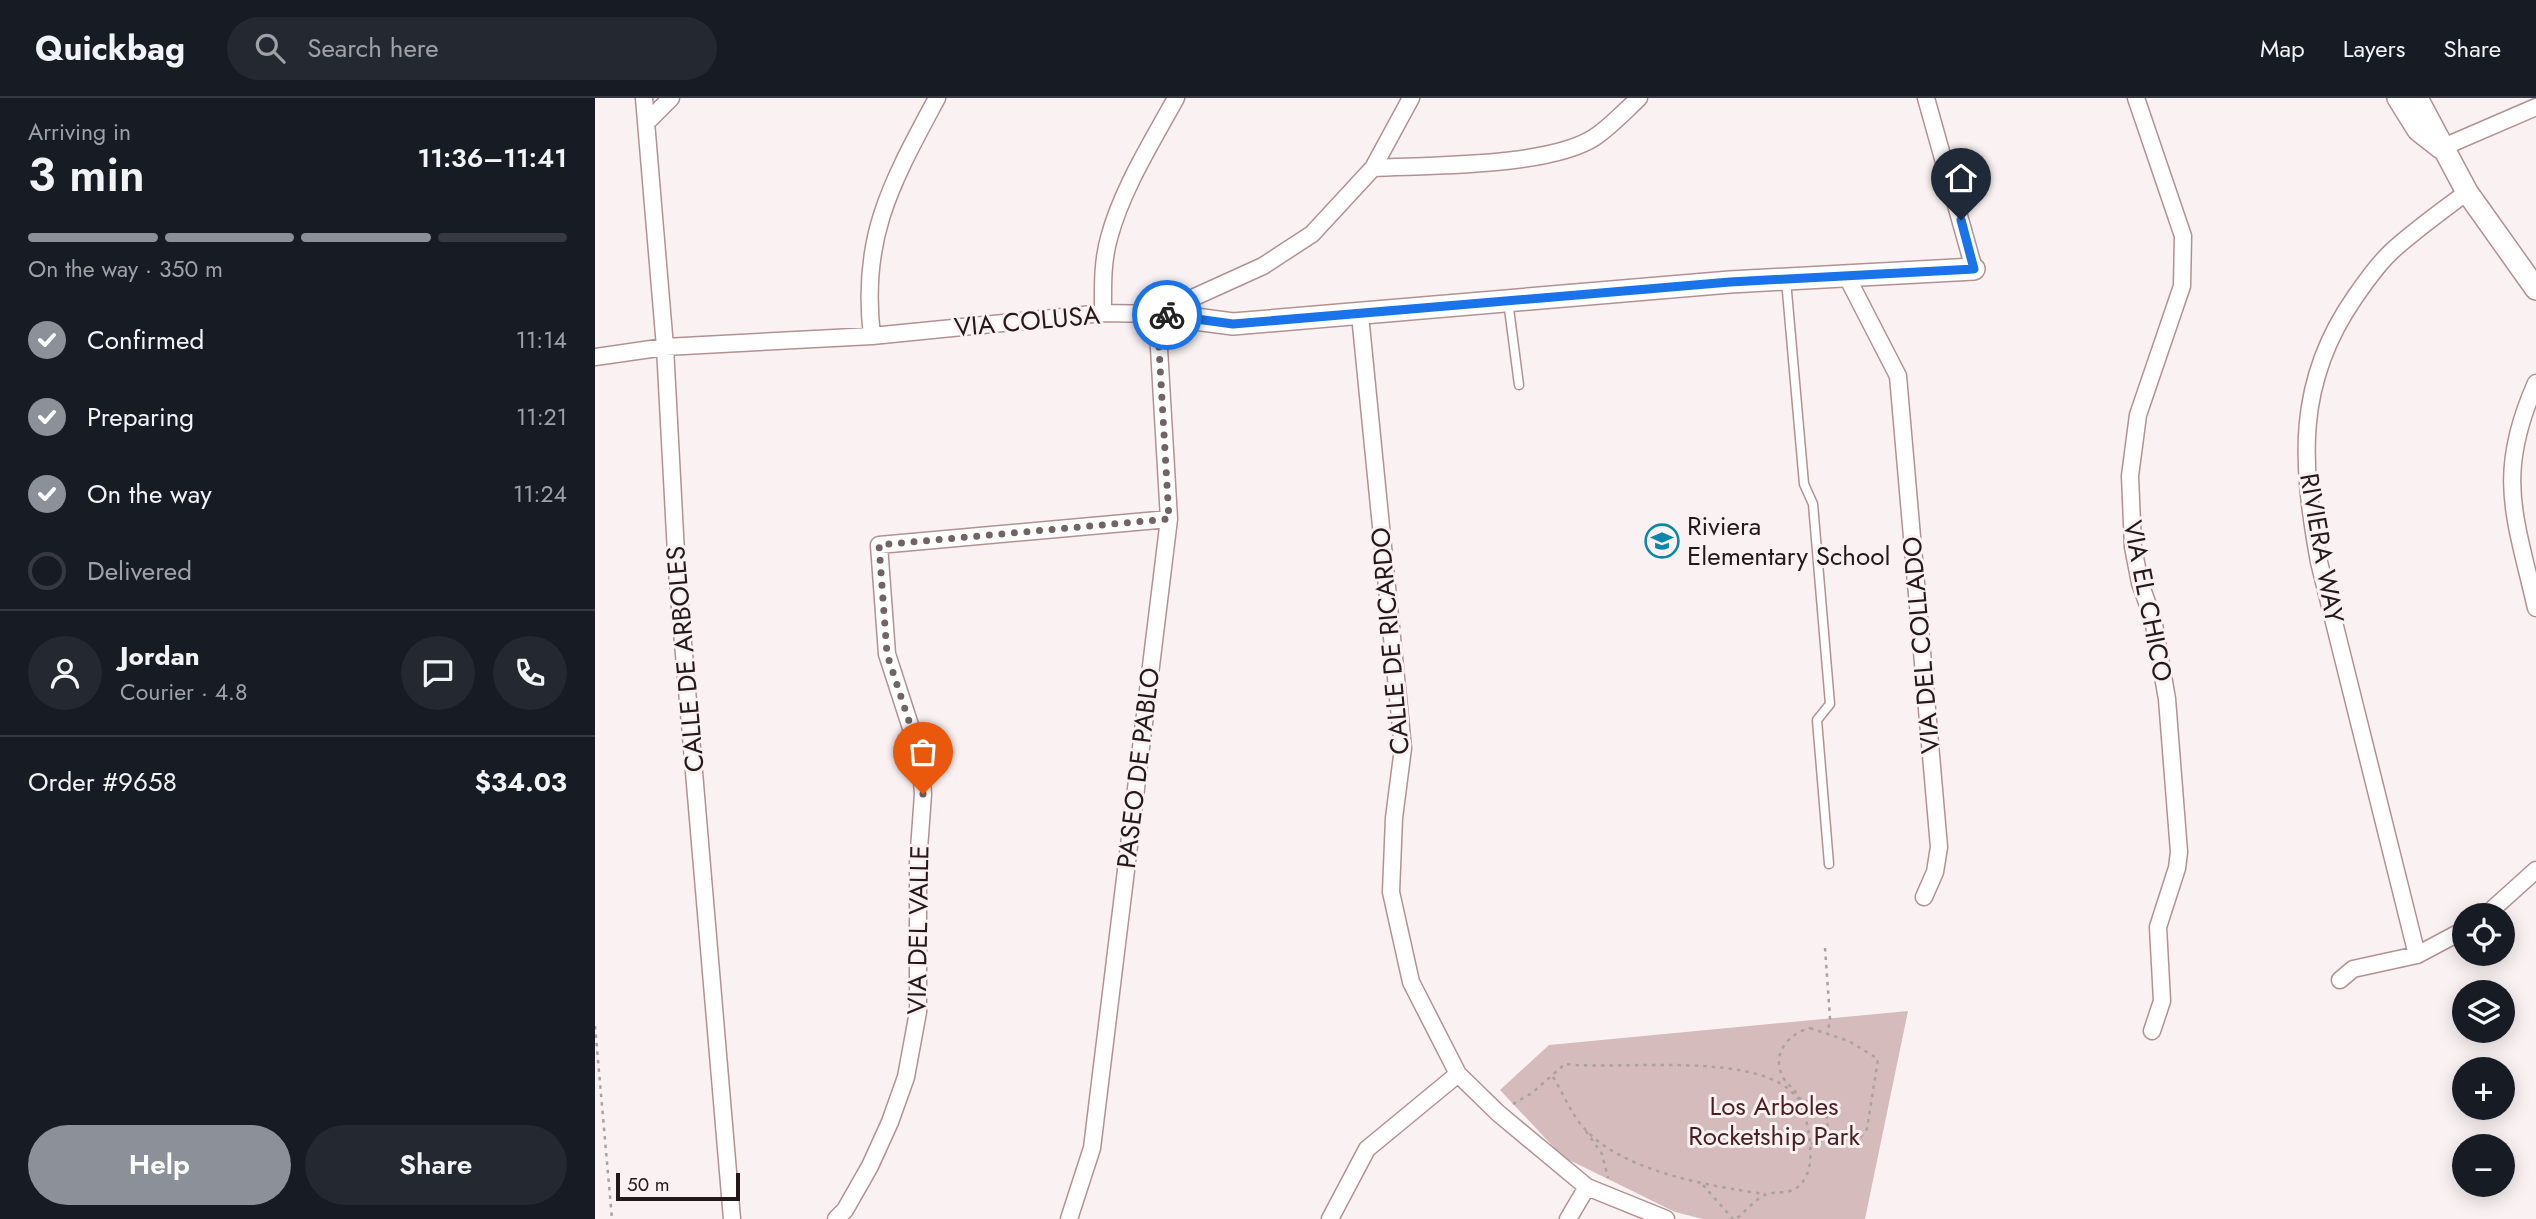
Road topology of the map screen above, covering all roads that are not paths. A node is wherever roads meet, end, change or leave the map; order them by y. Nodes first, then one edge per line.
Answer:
1 (644, 98) edge
2 (671, 98) edge
3 (937, 98) edge
4 (1176, 98) edge
5 (1411, 98) edge
6 (1639, 98) edge
7 (1926, 98) edge
8 (2136, 98) edge
9 (2398, 98) edge
10 (2417, 98) edge
11 (2536, 107) edge
12 (646, 123) junction
13 (2441, 148) junction
14 (1373, 168) junction
15 (2467, 192) junction
16 (1974, 269) joint
17 (1847, 277) junction
18 (1786, 279) junction
19 (2536, 289) edge
20 (1509, 301) junction
21 (1103, 313) junction
22 (1157, 314) junction
23 (1360, 315) junction
24 (872, 336) junction
25 (665, 347) junction
26 (595, 356) edge
27 (2536, 383) edge
28 (1519, 385) dead end
29 (1169, 519) junction
30 (2536, 608) edge
31 (1829, 864) dead end
32 (2536, 870) edge
33 (1924, 897) dead end
34 (2499, 903) edge
35 (2452, 936) edge
36 (2417, 955) junction
37 (2340, 981) dead end
38 (2152, 1031) dead end
39 (1458, 1074) junction
40 (1587, 1187) junction
41 (732, 1219) edge
42 (836, 1219) edge
43 (1069, 1219) edge
44 (1329, 1219) edge
45 (1568, 1219) edge
46 (1666, 1219) edge

1 - 12 street, CALLE DE ARBOLES
2 - 12 street
3 - 24 street
4 - 21 street
5 - 14 street, VIA COLUSA
6 - 14 street
7 - 16 street
8 - 38 street, VIA EL CHICO
9 - 13 street
10 - 13 street
11 - 13 street
12 - 25 street, CALLE DE ARBOLES
13 - 15 street
14 - 22 street, VIA COLUSA
15 - 19 street
15 - 36 street, RIVIERA WAY
16 - 17 street
17 - 18 street
17 - 33 street, VIA DEL COLLADO
18 - 20 street
18 - 31 lane
20 - 23 street
20 - 28 lane
21 - 22 street, VIA COLUSA
21 - 24 street, VIA COLUSA
22 - 23 street
22 - 29 street, PASEO DE PABLO
23 - 39 street, CALLE DE RICARDO
24 - 25 street, VIA COLUSA
25 - 26 street, VIA COLUSA
25 - 41 street, CALLE DE ARBOLES
27 - 30 street
29 - 42 street, VIA DEL VALLE
29 - 43 street, PASEO DE PABLO
32 - 34 street
35 - 36 street
36 - 37 street
39 - 40 street, CALLE DE RICARDO
39 - 44 street
40 - 45 street
40 - 46 street, CALLE DE RICARDO

